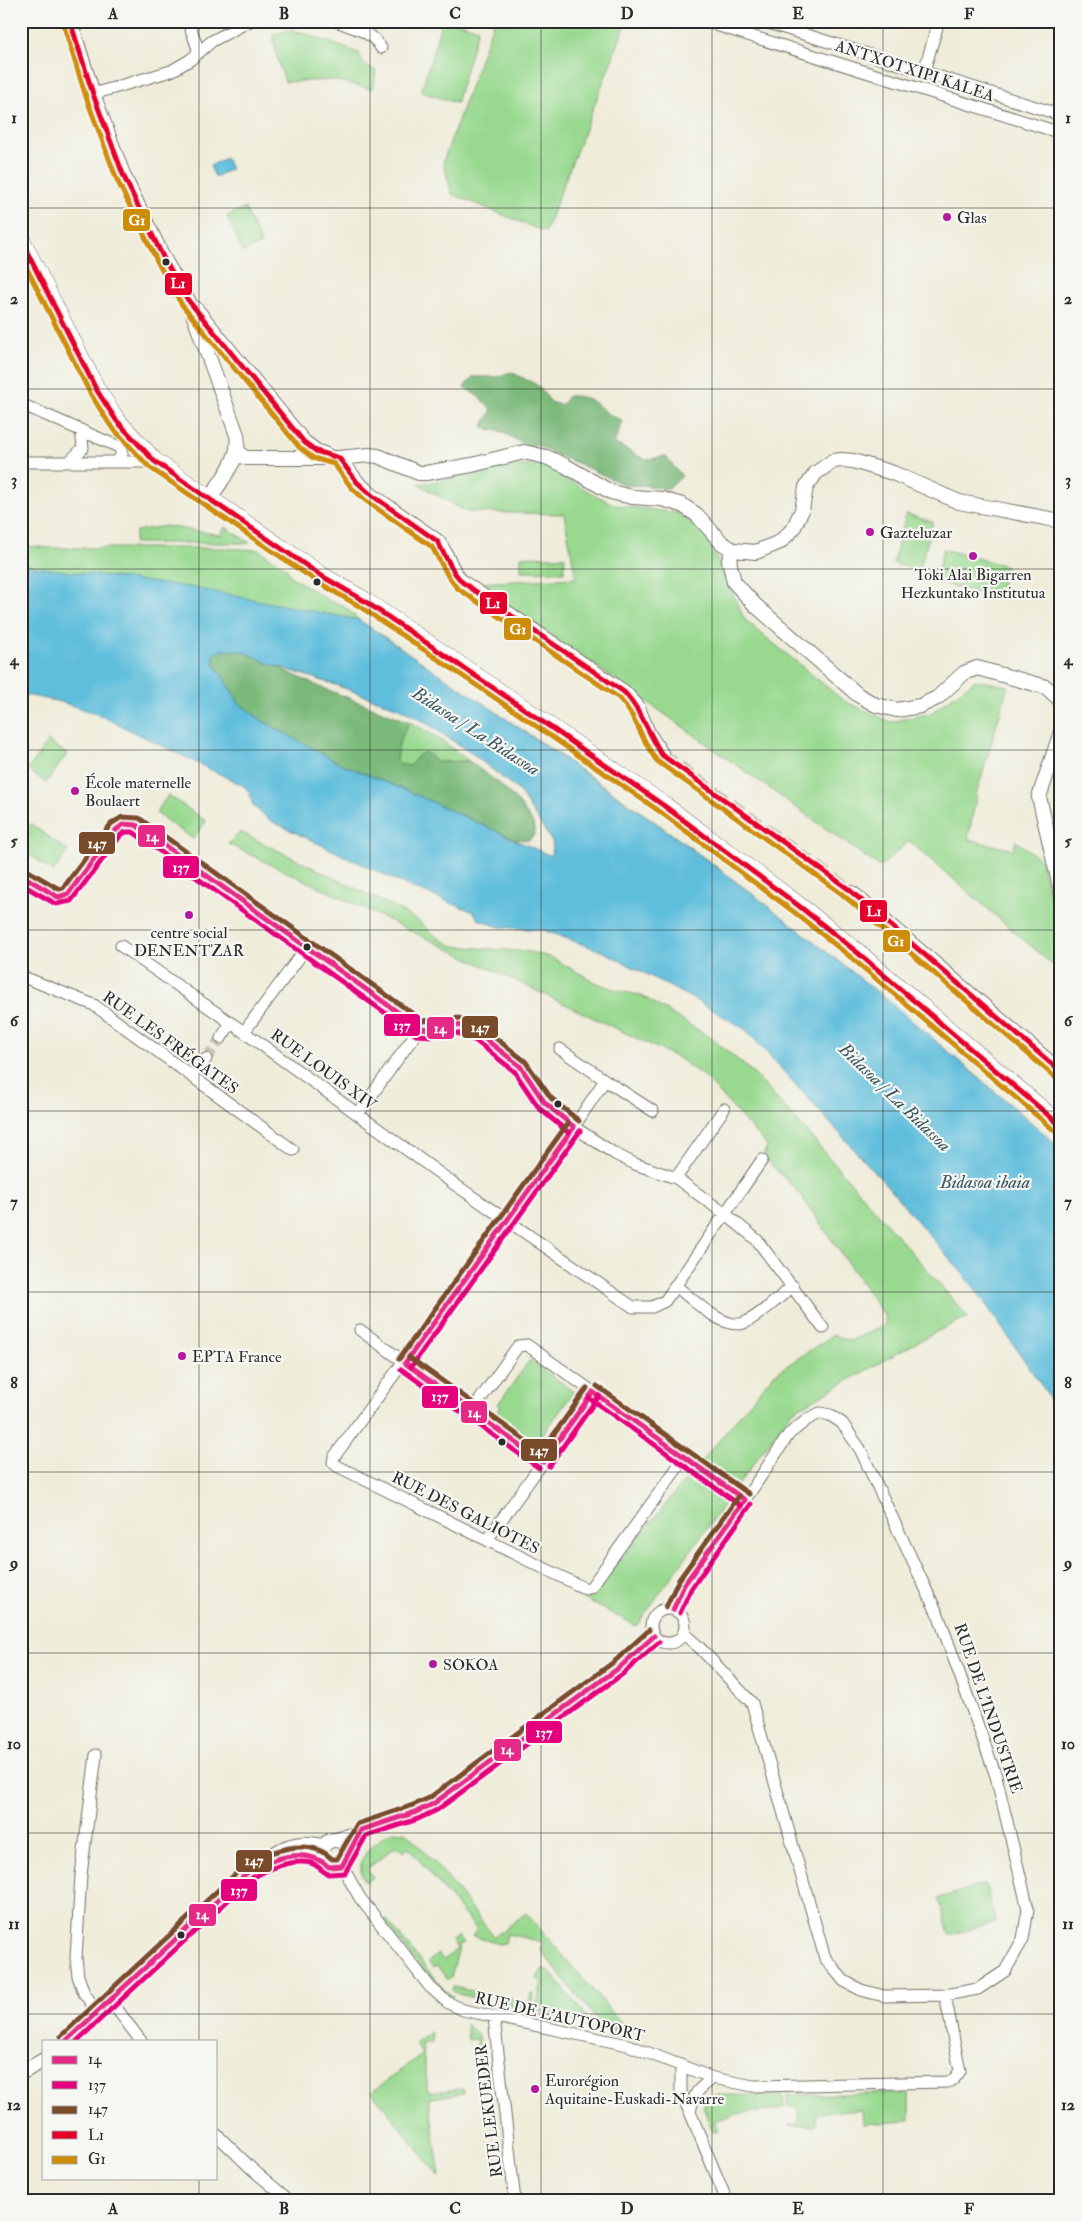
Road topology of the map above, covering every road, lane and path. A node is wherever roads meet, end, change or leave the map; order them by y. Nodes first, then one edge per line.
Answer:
1 (70, 21) edge
2 (188, 21) edge
3 (250, 21) edge
4 (336, 21) edge
5 (703, 21) edge
6 (762, 21) edge
7 (939, 21) edge
8 (381, 48) dead end
9 (199, 52) junction
10 (924, 71) junction
11 (93, 94) junction
12 (1061, 115) edge
13 (1061, 133) edge
14 (21, 226) edge
15 (21, 240) edge
16 (188, 300) junction
17 (21, 404) edge
18 (80, 430) junction
19 (131, 432) junction
20 (238, 450) junction
21 (339, 458) junction
22 (70, 461) junction
23 (21, 462) edge
24 (117, 462) junction
25 (161, 467) junction
26 (213, 494) junction
27 (1061, 521) edge
28 (733, 550) junction
29 (363, 600) junction
30 (1061, 702) edge
31 (1061, 732) edge
32 (662, 754) tunnel mouth
33 (1054, 837) edge
34 (21, 875) edge
35 (1061, 891) edge
36 (852, 893) tunnel mouth
37 (121, 946) dead end
38 (307, 947) junction
39 (21, 976) edge
40 (231, 1023) junction
41 (420, 1028) junction
42 (244, 1032) junction
43 (221, 1038) tunnel mouth
44 (560, 1048) dead end
45 (206, 1059) tunnel mouth
46 (1061, 1072) edge
47 (192, 1076) junction
48 (605, 1080) junction
49 (724, 1109) dead end
50 (653, 1111) dead end
51 (358, 1114) junction
52 (1061, 1126) edge
53 (574, 1127) junction
54 (293, 1150) dead end
55 (762, 1160) dead end
56 (676, 1178) junction
57 (724, 1213) junction
58 (506, 1221) junction
59 (676, 1286) junction
60 (793, 1286) junction
61 (823, 1328) dead end
62 (360, 1330) dead end
63 (404, 1363) junction
64 (593, 1392) junction
65 (472, 1411) junction
66 (685, 1458) junction
67 (543, 1462) junction
68 (745, 1500) junction
69 (487, 1540) junction
70 (673, 1610) junction
71 (683, 1634) junction
72 (654, 1636) junction
73 (96, 1755) dead end
74 (361, 1830) junction
75 (326, 1848) junction
76 (349, 1850) junction
77 (342, 1866) junction
78 (945, 1995) junction
79 (110, 2000) junction
80 (97, 2011) junction
81 (494, 2018) junction
82 (67, 2040) edge
83 (140, 2040) edge
84 (42, 2061) edge
85 (681, 2065) junction
86 (21, 2073) edge
87 (713, 2078) junction
88 (690, 2112) junction
89 (218, 2136) edge
90 (290, 2201) edge
91 (515, 2201) edge
92 (727, 2201) edge

1 - 11 street
2 - 9 street
3 - 9 street
4 - 8 street
5 - 13 street, ANTXOTXIPI KALEA
6 - 10 street, ANTXOTXIPI KALEA
7 - 10 street
9 - 11 street
10 - 12 street, ANTXOTXIPI KALEA
11 - 16 street
14 - 19 main road
15 - 19 main road
16 - 20 street
16 - 21 street
17 - 18 street
18 - 22 street
18 - 24 street
19 - 25 main road
19 - 26 main road
20 - 21 street
20 - 26 street
21 - 28 street
21 - 32 street
22 - 23 street
22 - 24 street
24 - 25 street
25 - 29 main road
26 - 29 main road
27 - 28 street
28 - 30 street
29 - 52 main road
31 - 33 street
33 - 35 street
34 - 38 street
36 - 46 street
37 - 40 street, RUE LOUIS XIV
38 - 41 street
38 - 42 street
39 - 47 street, RUE LES FRÉGATES
40 - 42 street, RUE LOUIS XIV
40 - 43 street
41 - 51 street
41 - 53 street
42 - 51 street, RUE LOUIS XIV
44 - 48 street
45 - 47 street
47 - 54 street, RUE LES FRÉGATES
48 - 50 street
48 - 53 street
49 - 56 street
51 - 58 street, RUE LOUIS XIV
53 - 56 street
53 - 58 street
55 - 57 street, RUE LOUIS XIV
56 - 57 street
57 - 59 street, RUE LOUIS XIV
57 - 60 street
58 - 59 street, RUE LOUIS XIV
58 - 63 street
59 - 60 street
60 - 61 street
62 - 63 street
63 - 65 street
63 - 69 street, RUE DES GALIOTES
64 - 65 street
64 - 66 street
64 - 67 street
65 - 67 street
66 - 68 street
66 - 69 street, RUE DES GALIOTES
67 - 69 street
68 - 70 street, RUE DE L'INDUSTRIE
68 - 78 street, RUE DE L'INDUSTRIE
70 - 71 street
70 - 72 street
71 - 72 street
71 - 78 street, RUE DE L'INDUSTRIE
72 - 74 street
73 - 80 street
74 - 75 street
74 - 76 street
75 - 76 street
75 - 77 street
75 - 79 street
76 - 77 street
77 - 81 street, RUE DE L'AUTOPORT
78 - 87 street, RUE DE L'AUTOPORT
79 - 80 street
79 - 83 street
80 - 82 street
81 - 85 street, RUE DE L'AUTOPORT
81 - 91 street, RUE LEKUEDER
84 - 86 street
85 - 87 street, RUE DE L'AUTOPORT
85 - 88 street
87 - 88 street
88 - 92 street
89 - 90 street

